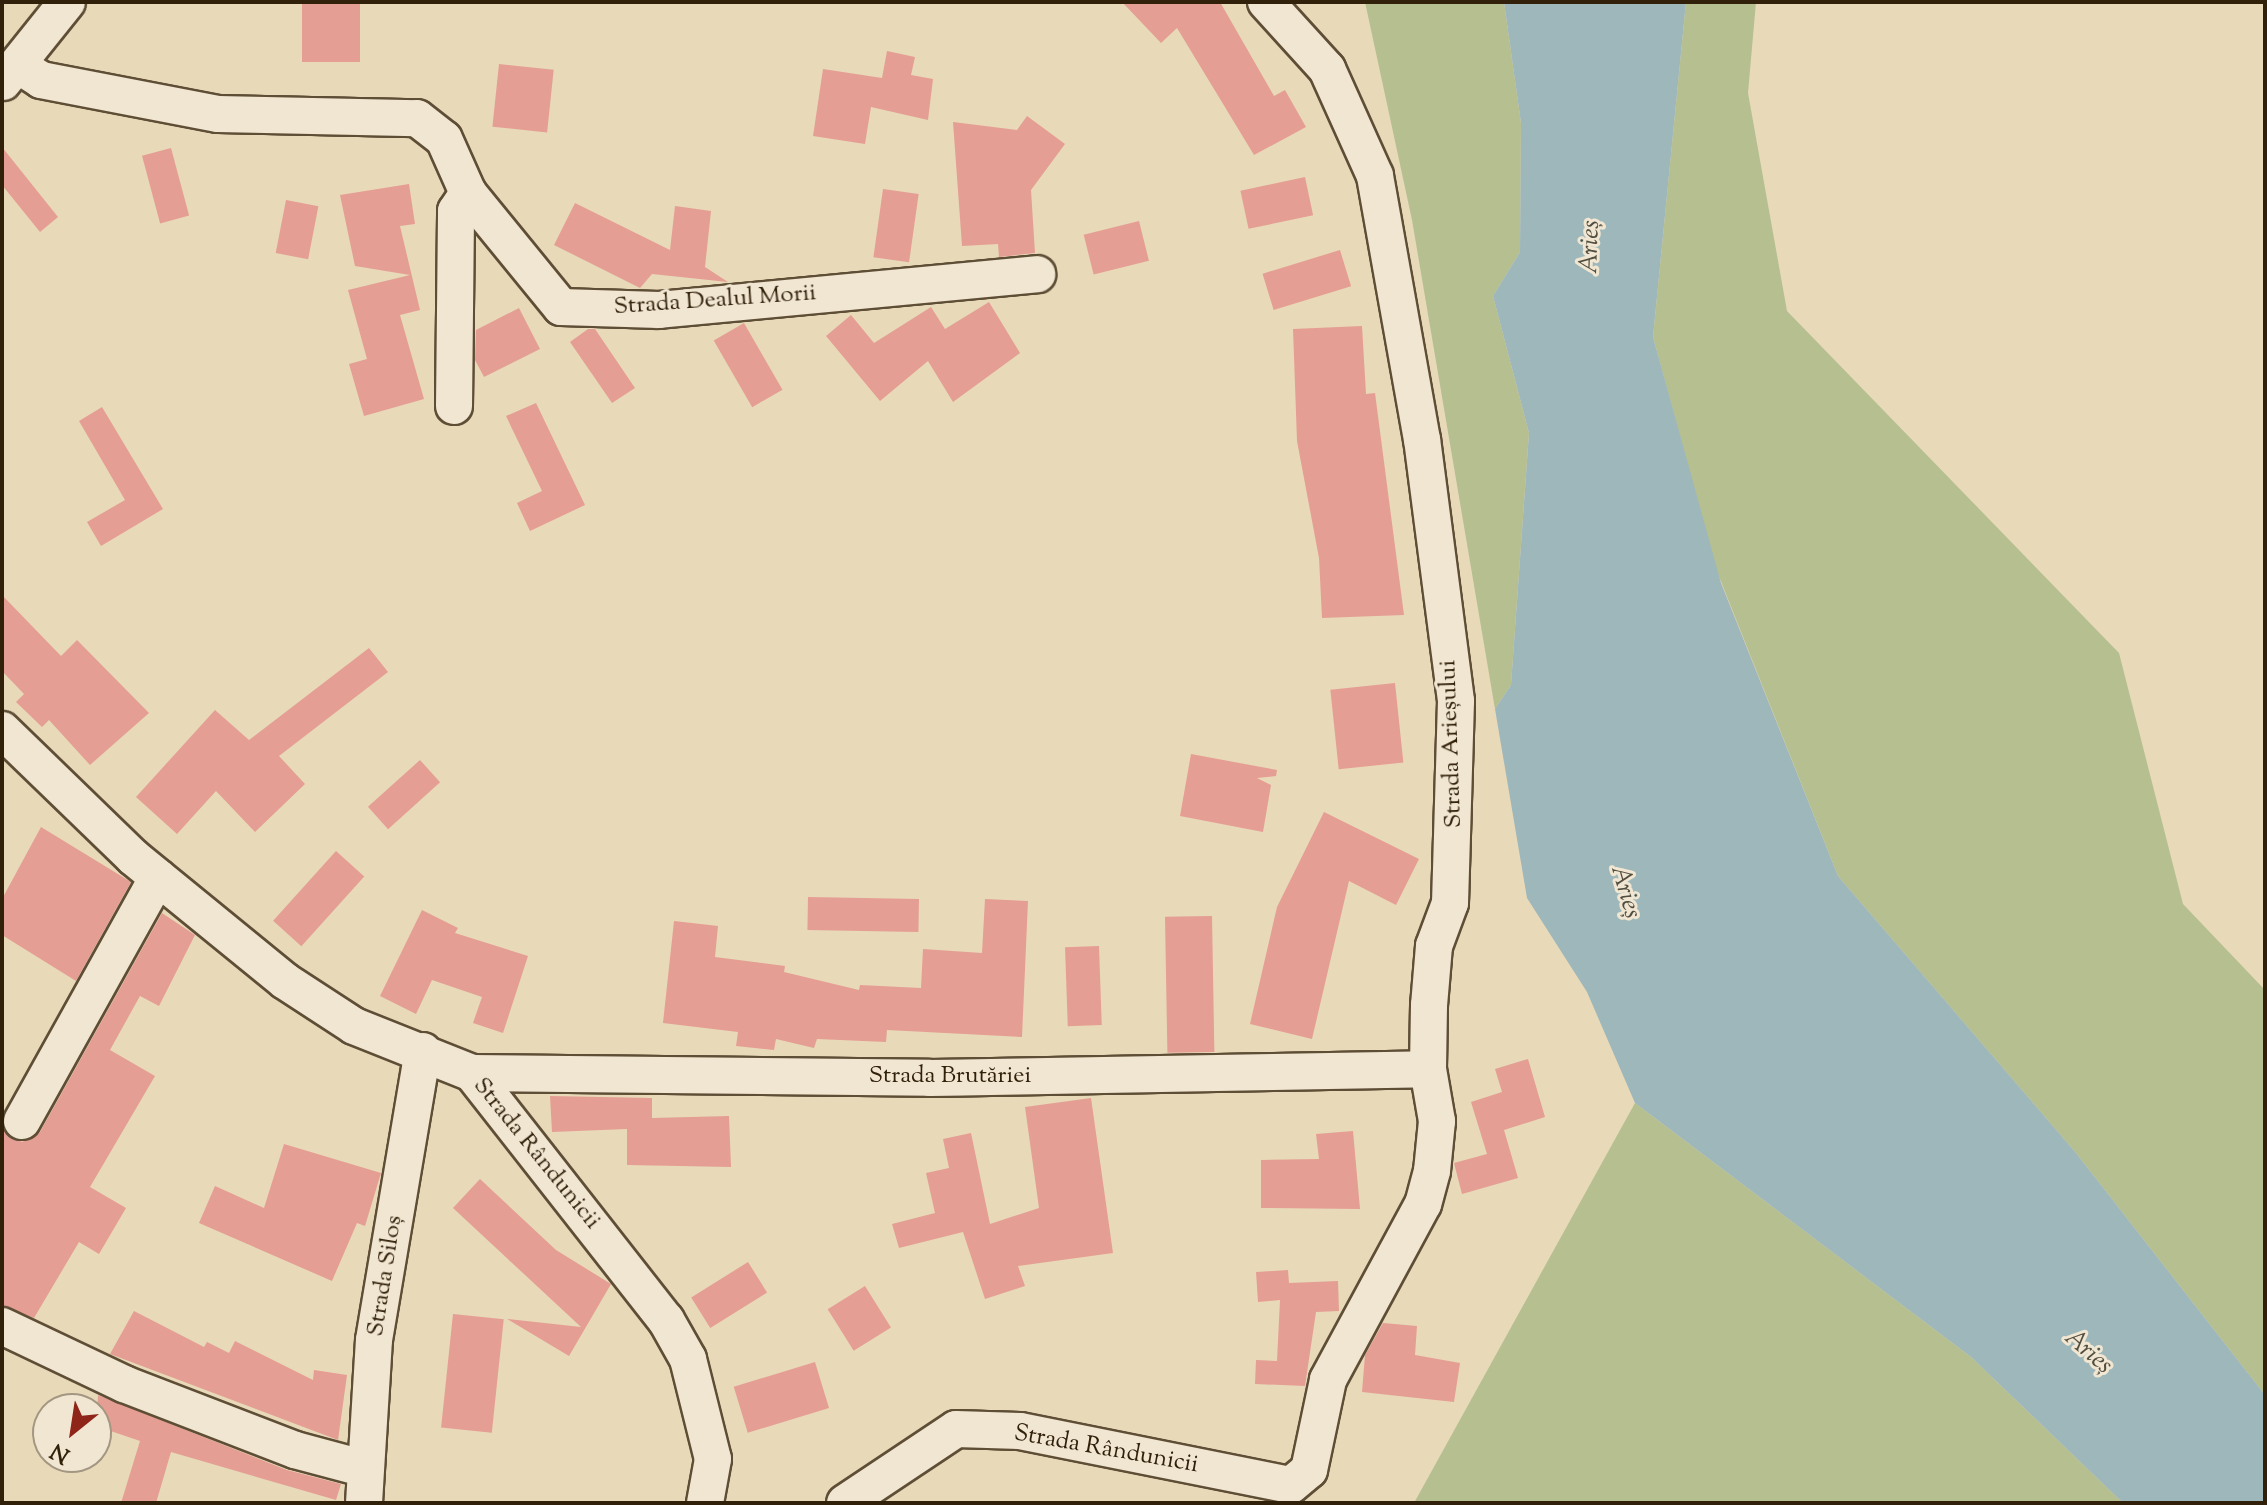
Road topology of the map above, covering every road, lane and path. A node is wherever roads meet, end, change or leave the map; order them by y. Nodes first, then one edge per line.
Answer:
1 (67, 2) edge
2 (1266, 2) edge
3 (10, 74) edge
4 (468, 193) junction
5 (1037, 274) dead end
6 (454, 406) dead end
7 (2, 730) edge
8 (158, 877) junction
9 (423, 1051) junction
10 (1428, 1069) junction
11 (472, 1073) junction
12 (22, 1121) dead end
13 (2, 1326) edge
14 (365, 1486) edge
15 (1297, 1494) edge
16 (705, 1503) edge
17 (845, 1503) edge

1 - 3 street
2 - 10 street, Strada Arieșului
3 - 4 street, Strada Dealul Morii
4 - 5 street, Strada Dealul Morii
4 - 6 street
7 - 8 street, Strada Rândunicii
8 - 9 street, Strada Rândunicii
8 - 12 street
9 - 11 street, Strada Rândunicii
9 - 14 street, Strada Siloș
10 - 11 street, Strada Brutăriei
10 - 15 street, Strada Arieșului
11 - 16 street, Strada Rândunicii
13 - 14 street
15 - 17 street, Strada Rândunicii

